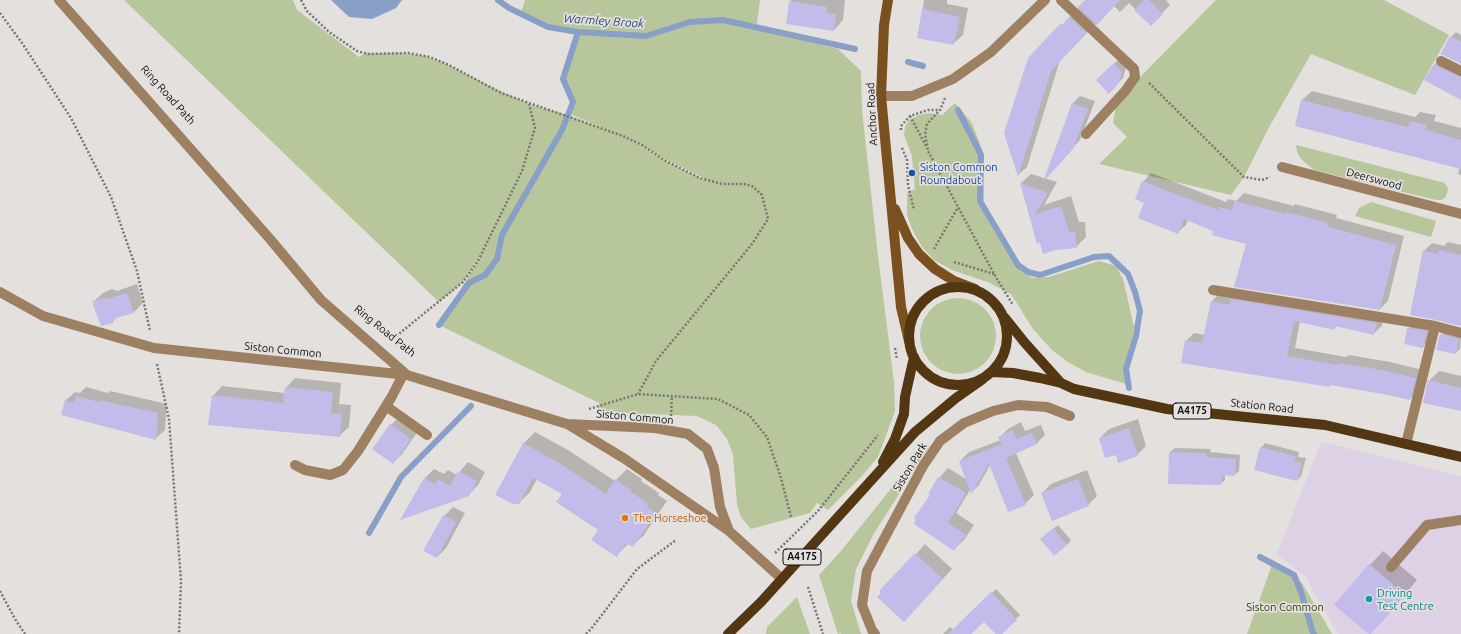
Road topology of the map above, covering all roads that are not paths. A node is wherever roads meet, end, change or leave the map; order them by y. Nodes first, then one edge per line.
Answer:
1 (59, 0) edge
2 (888, 0) edge
3 (1045, 0) edge
4 (1062, 0) edge
5 (1441, 61) dead end
6 (1461, 71) edge
7 (881, 96) junction
8 (1086, 134) dead end
9 (1285, 167) road end
10 (891, 202) junction
11 (1461, 214) edge
12 (975, 289) junction
13 (1213, 290) dead end
14 (0, 292) edge
15 (1004, 317) junction
16 (1435, 326) junction
17 (1461, 333) edge
18 (909, 341) junction
19 (914, 357) junction
20 (405, 375) junction
21 (987, 376) junction
22 (1061, 383) junction
23 (386, 406) junction
24 (1070, 416) dead end
25 (567, 424) junction
26 (427, 435) dead end
27 (1406, 444) junction
28 (1461, 457) edge
29 (295, 465) dead end
30 (875, 478) junction
31 (1461, 520) edge
32 (728, 531) junction
33 (1391, 567) dead end
34 (782, 579) junction
35 (728, 634) edge
36 (875, 634) edge

1 - 20 street, Ring Road Path
2 - 7 street, Anchor Road
3 - 7 street
4 - 8 street
5 - 6 street
7 - 10 street, Anchor Road
9 - 11 street, Deerswood
10 - 12 street, Anchor Road
10 - 18 street, Anchor Road
12 - 15 main road, A4175
12 - 18 main road, A4175
13 - 16 street
14 - 20 street, Siston Common
15 - 21 main road, A4175
15 - 22 main road, Station Road / A4175
16 - 17 street
16 - 27 street
18 - 19 main road, A4175
19 - 21 main road, A4175
19 - 30 main road, A4175
20 - 23 street
20 - 25 street, Siston Common
21 - 22 main road, Station Road / A4175
21 - 30 main road, A4175
22 - 27 main road, Station Road / A4175
23 - 26 street
23 - 29 street
24 - 36 street, Siston Park
25 - 32 street, Siston Common
25 - 32 street, Siston Common
27 - 28 main road, Station Road / A4175
30 - 34 main road, A4175
31 - 33 street
32 - 34 street, Siston Common
34 - 35 main road, A4175

